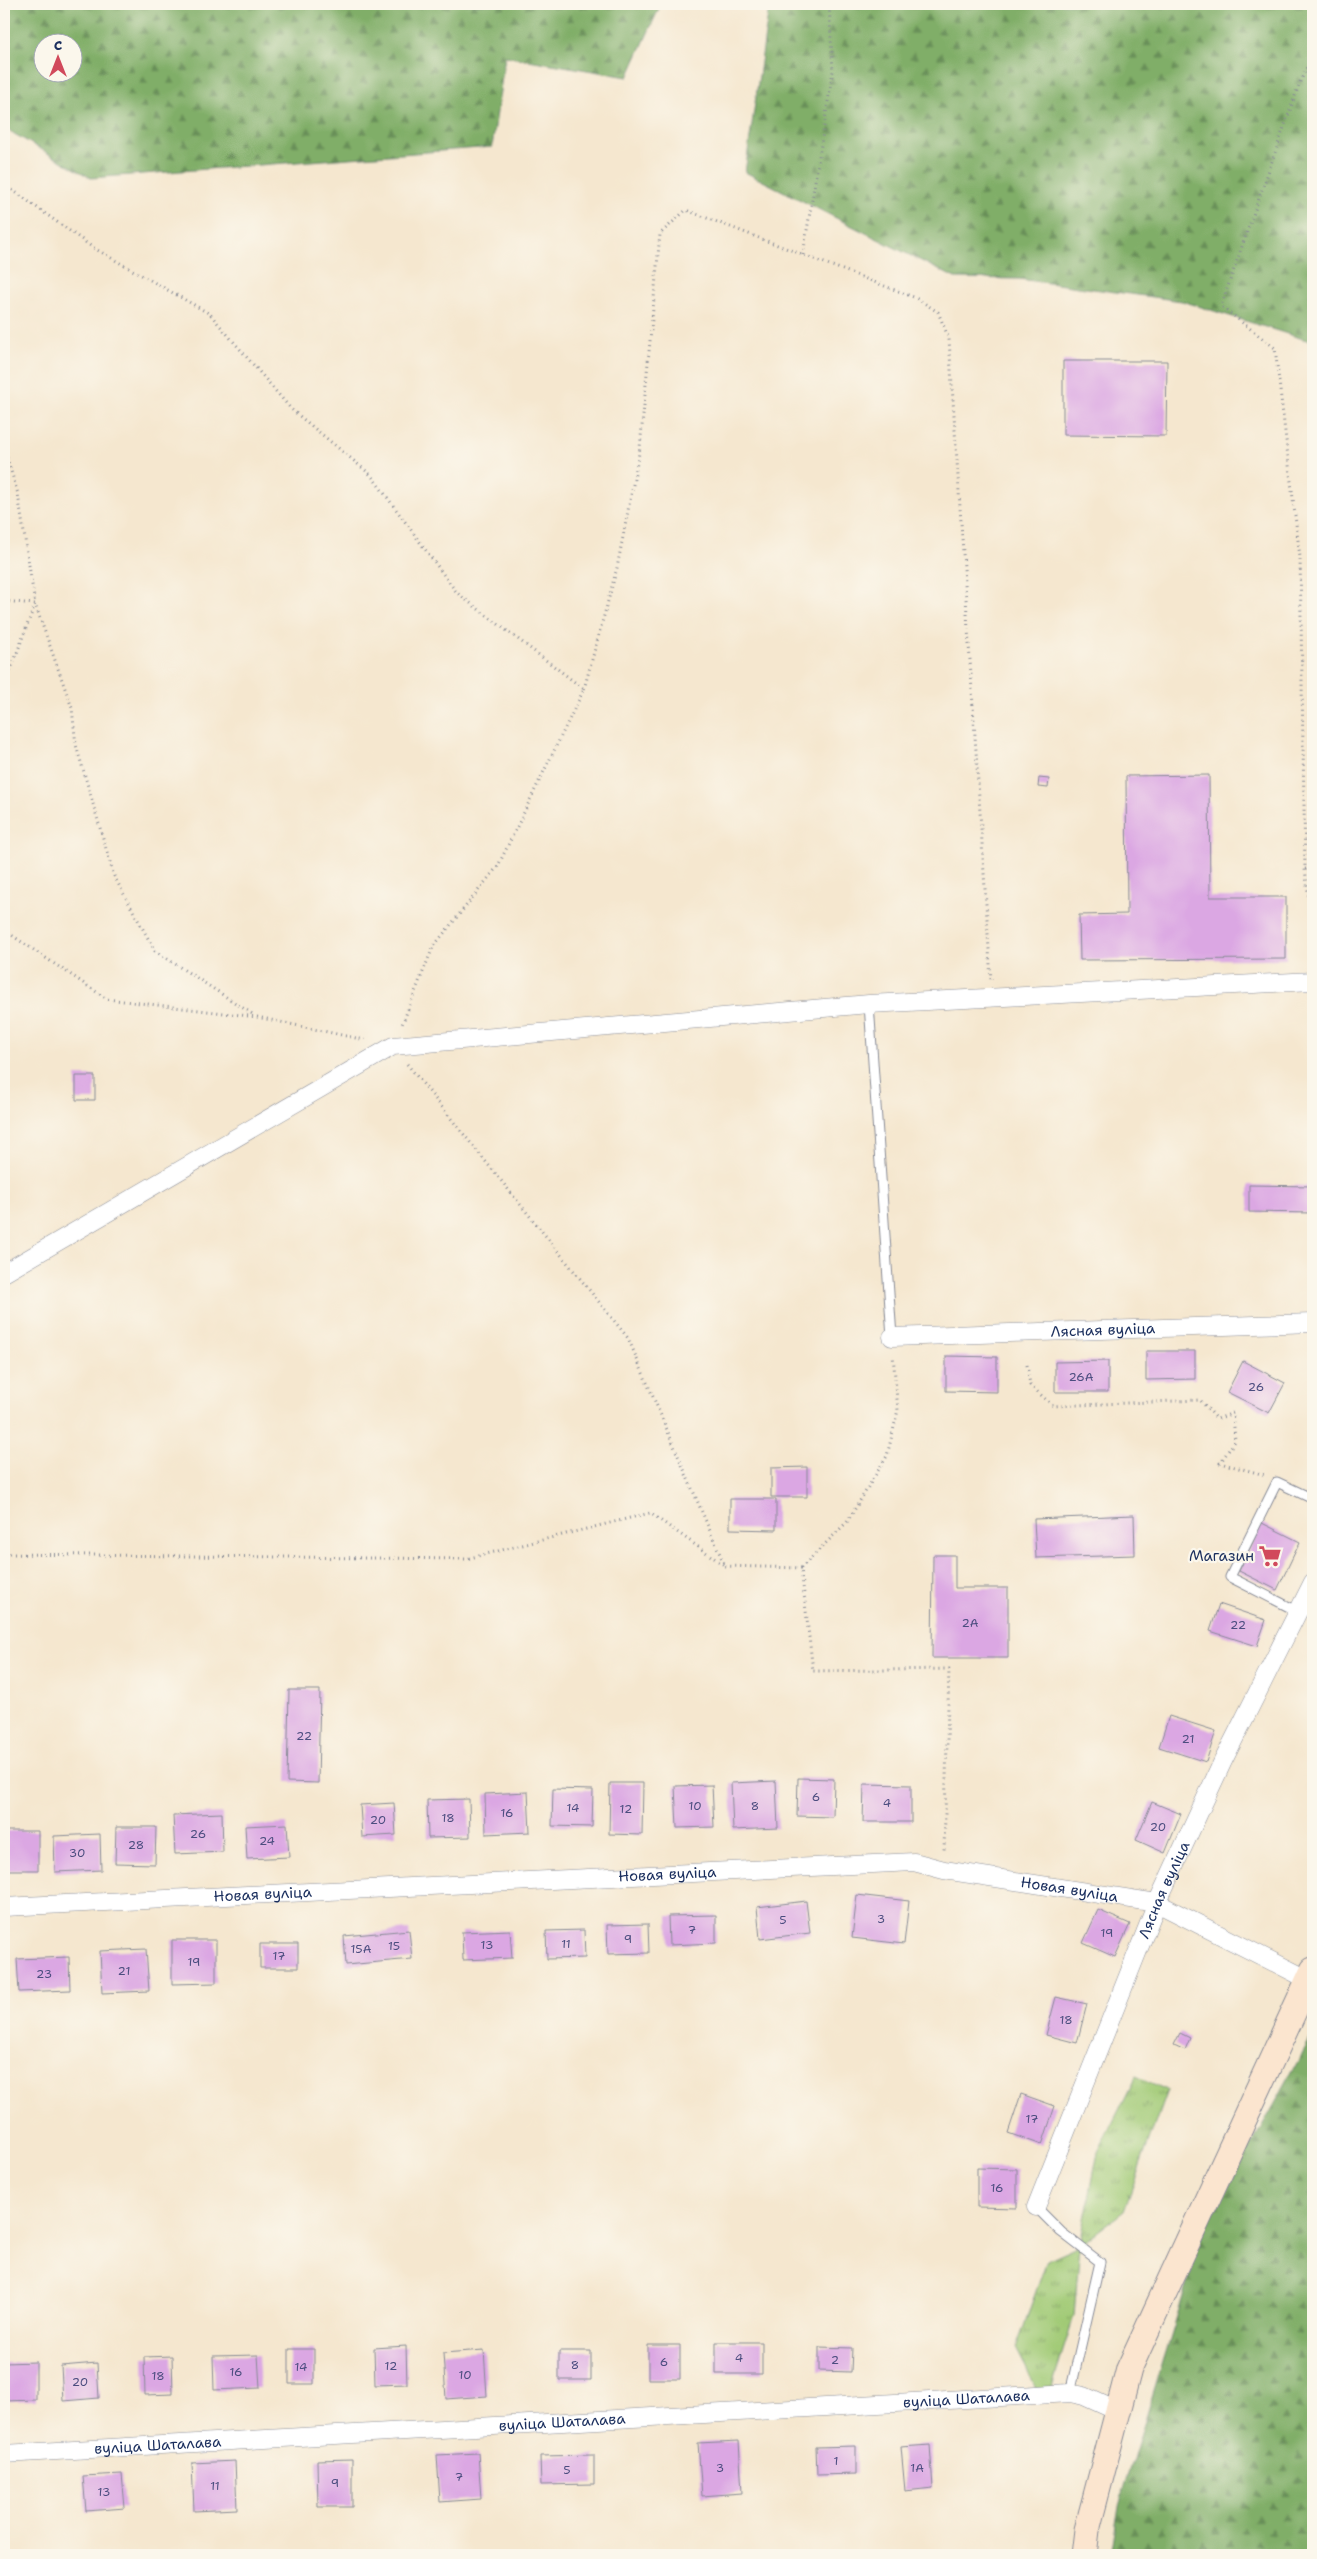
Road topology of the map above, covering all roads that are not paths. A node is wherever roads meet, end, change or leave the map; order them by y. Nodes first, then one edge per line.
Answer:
1 (1313, 981) edge
2 (869, 1004) junction
3 (4, 1273) edge
4 (1313, 1323) edge
5 (892, 1337) joint
6 (1313, 1499) edge
7 (1313, 1582) edge
8 (1306, 1610) edge
9 (1157, 1904) junction
10 (4, 1907) edge
11 (1311, 1975) edge
12 (1036, 2207) joint
13 (1070, 2393) junction
14 (1118, 2411) junction
15 (4, 2454) edge
16 (1084, 2555) edge

1 - 2 street
2 - 3 street
2 - 5 lane
4 - 5 street, Лясная вуліца
6 - 8 lane
7 - 8 street, Лясная вуліца
8 - 9 street, Лясная вуліца
9 - 10 street, Новая вуліца
9 - 11 street, Новая вуліца
9 - 12 street, Лясная вуліца
11 - 14 main road
12 - 13 lane
13 - 14 street, вуліца Шаталава
13 - 15 street, вуліца Шаталава
14 - 16 main road

